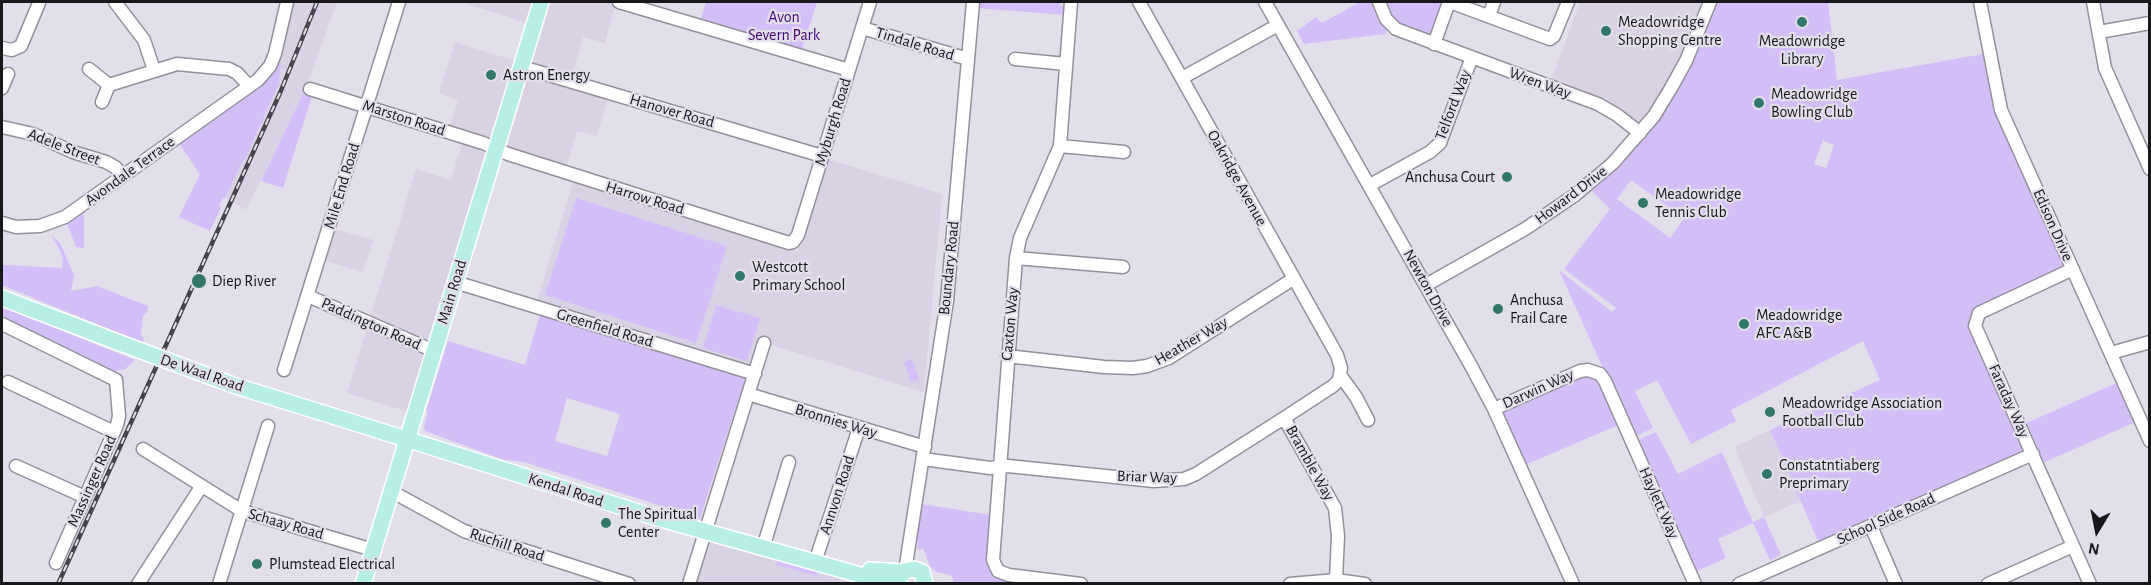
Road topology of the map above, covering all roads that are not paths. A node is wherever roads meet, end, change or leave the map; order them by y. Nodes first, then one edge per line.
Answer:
1 (115, 2) edge
2 (287, 2) edge
3 (399, 2) edge
4 (541, 2) edge
5 (619, 2) edge
6 (870, 2) edge
7 (973, 2) edge
8 (1071, 2) edge
9 (1140, 2) edge
10 (1265, 2) edge
11 (1450, 2) edge
12 (1494, 2) edge
13 (1568, 2) edge
14 (1710, 2) edge
15 (1980, 2) edge
16 (2093, 2) edge
17 (39, 3) edge
18 (1380, 6) edge
19 (1489, 16) junction
20 (2150, 23) edge
21 (1278, 25) junction
22 (862, 28) junction
23 (2098, 32) junction
24 (1434, 44) junction
25 (2, 48) edge
26 (1472, 57) junction
27 (968, 59) junction
28 (1015, 59) dead end
29 (1066, 64) junction
30 (522, 67) junction
31 (89, 69) dead end
32 (154, 70) junction
33 (849, 70) junction
34 (8, 74) dead end
35 (1182, 78) junction
36 (109, 85) junction
37 (249, 86) junction
38 (2, 88) edge
39 (310, 89) dead end
40 (102, 102) dead end
41 (367, 106) junction
42 (2, 127) edge
43 (1640, 133) junction
44 (1060, 146) junction
45 (496, 149) junction
46 (1124, 152) dead end
47 (822, 156) junction
48 (2150, 170) edge
49 (123, 176) junction
50 (1370, 185) junction
51 (2, 223) edge
52 (793, 242) joint
53 (1016, 258) junction
54 (1123, 267) dead end
55 (2073, 269) junction
56 (1293, 279) junction
57 (456, 282) junction
58 (1426, 285) junction
59 (308, 296) junction
60 (2, 298) edge
61 (2, 324) edge
62 (2150, 342) edge
63 (764, 343) dead end
64 (434, 351) junction
65 (2111, 353) junction
66 (1007, 356) junction
67 (284, 370) dead end
68 (755, 374) junction
69 (1340, 375) junction
70 (8, 382) dead end
71 (748, 394) junction
72 (1494, 409) junction
73 (1284, 418) junction
74 (1368, 420) dead end
75 (1623, 423) joint
76 (268, 426) dead end
77 (859, 428) junction
78 (114, 432) junction
79 (406, 439) junction
80 (2150, 441) edge
81 (144, 449) dead end
82 (924, 453) junction
83 (2033, 454) junction
84 (789, 462) dead end
85 (16, 466) dead end
86 (1000, 467) junction
87 (201, 487) junction
88 (391, 493) junction
89 (85, 498) junction
90 (242, 511) junction
91 (1871, 526) junction
92 (706, 533) junction
93 (912, 533) junction
94 (2073, 546) junction
95 (763, 548) junction
96 (373, 550) junction
97 (814, 562) junction
98 (56, 563) dead end
99 (831, 566) junction
100 (902, 575) edge
101 (927, 579) edge
102 (1336, 580) junction
103 (138, 584) edge
104 (219, 584) edge
105 (363, 584) edge
106 (629, 584) edge
107 (689, 584) edge
108 (892, 584) edge
109 (1081, 584) edge
110 (1290, 584) edge
111 (1365, 584) edge
112 (1573, 584) edge
113 (1695, 584) edge
114 (1739, 584) edge
115 (1896, 584) edge
116 (1988, 584) edge
117 (2090, 584) edge

1 - 32 street
2 - 37 street, Avondale Terrace
3 - 41 street, Mile End Road
4 - 30 main road, Main Road
5 - 33 street
6 - 22 street, Myburgh Road
7 - 27 street, Boundary Road
8 - 29 street, Caxton Way
9 - 35 street, Oakridge Avenue
10 - 21 street, Newton Drive
11 - 19 street
11 - 24 street
12 - 19 street
13 - 19 street
14 - 43 street, Howard Drive
15 - 55 street, Edison Drive
16 - 23 street
17 - 25 street
18 - 24 street, Wren Way
20 - 23 street
21 - 35 street
21 - 50 street, Newton Drive
22 - 27 street, Tindale Road
22 - 33 street, Myburgh Road
23 - 48 street
24 - 26 street, Wren Way
26 - 43 street, Wren Way
26 - 50 street, Telford Way
27 - 82 street, Boundary Road
28 - 29 street
29 - 44 street, Caxton Way
30 - 45 main road, Main Road
30 - 47 street, Hanover Road
31 - 36 street
32 - 36 street
32 - 37 street
33 - 47 street, Myburgh Road
34 - 38 street
35 - 56 street, Oakridge Avenue
36 - 40 street
37 - 49 street, Avondale Terrace
39 - 41 street, Marston Road
41 - 45 street, Marston Road
41 - 59 street, Mile End Road
42 - 49 street, Adele Street
43 - 58 street, Howard Drive
44 - 46 street
44 - 53 street, Caxton Way
45 - 52 street, Harrow Road
45 - 57 main road, Main Road
47 - 52 street, Myburgh Road
49 - 51 street, Avondale Terrace
50 - 58 street, Newton Drive
53 - 54 street
53 - 66 street, Caxton Way
55 - 65 street, Edison Drive
55 - 83 street, Faraday Way
56 - 66 street, Heather Way
56 - 69 street, Oakridge Avenue
57 - 64 main road, Main Road
57 - 68 street, Greenfield Road
58 - 72 street, Newton Drive
59 - 64 street, Paddington Road
59 - 67 street, Mile End Road
60 - 79 main road, De Waal Road, bridge
61 - 78 street, Massinger Road
62 - 65 street
63 - 68 street
64 - 79 main road, Main Road
65 - 80 street, Edison Drive
66 - 86 street, Caxton Way
68 - 71 street
69 - 73 street, Briar Way
69 - 74 street, Oakridge Avenue
70 - 78 street
71 - 77 street, Bronnies Way
71 - 92 street
72 - 75 street, Darwin Way
72 - 112 street, Newton Drive
73 - 86 street, Briar Way
73 - 102 street, Bramble Way
75 - 113 street, Haylett Way
76 - 90 street
77 - 82 street, Bronnies Way
77 - 97 street, Annvon Road
78 - 89 street, Massinger Road
79 - 88 main road, Main Road
79 - 92 main road, Kendal Road
81 - 87 street, Schaay Road
82 - 86 street, Briar Way
82 - 93 street, Boundary Road
83 - 91 street, School Side Road
83 - 94 street, Faraday Way
84 - 95 street
85 - 89 street
86 - 109 street, Caxton Way
87 - 90 street, Schaay Road
87 - 103 street
88 - 96 main road, Main Road
88 - 106 street, Ruchill Road
89 - 98 street, Massinger Road
90 - 96 street, Schaay Road
90 - 104 street
91 - 114 street, School Side Road
91 - 115 street
92 - 95 main road, Kendal Road
92 - 107 street
93 - 100 street, Boundary Road
93 - 101 street, Boundary Road
94 - 116 street
94 - 117 street, Faraday Way
95 - 97 main road, Kendal Road
96 - 105 main road, Main Road
97 - 99 main road, Kendal Road
99 - 100 main road, Kendal Road
99 - 108 main road, Kendal Road
100 - 101 main road, Kendal Road
102 - 110 street
102 - 111 street

